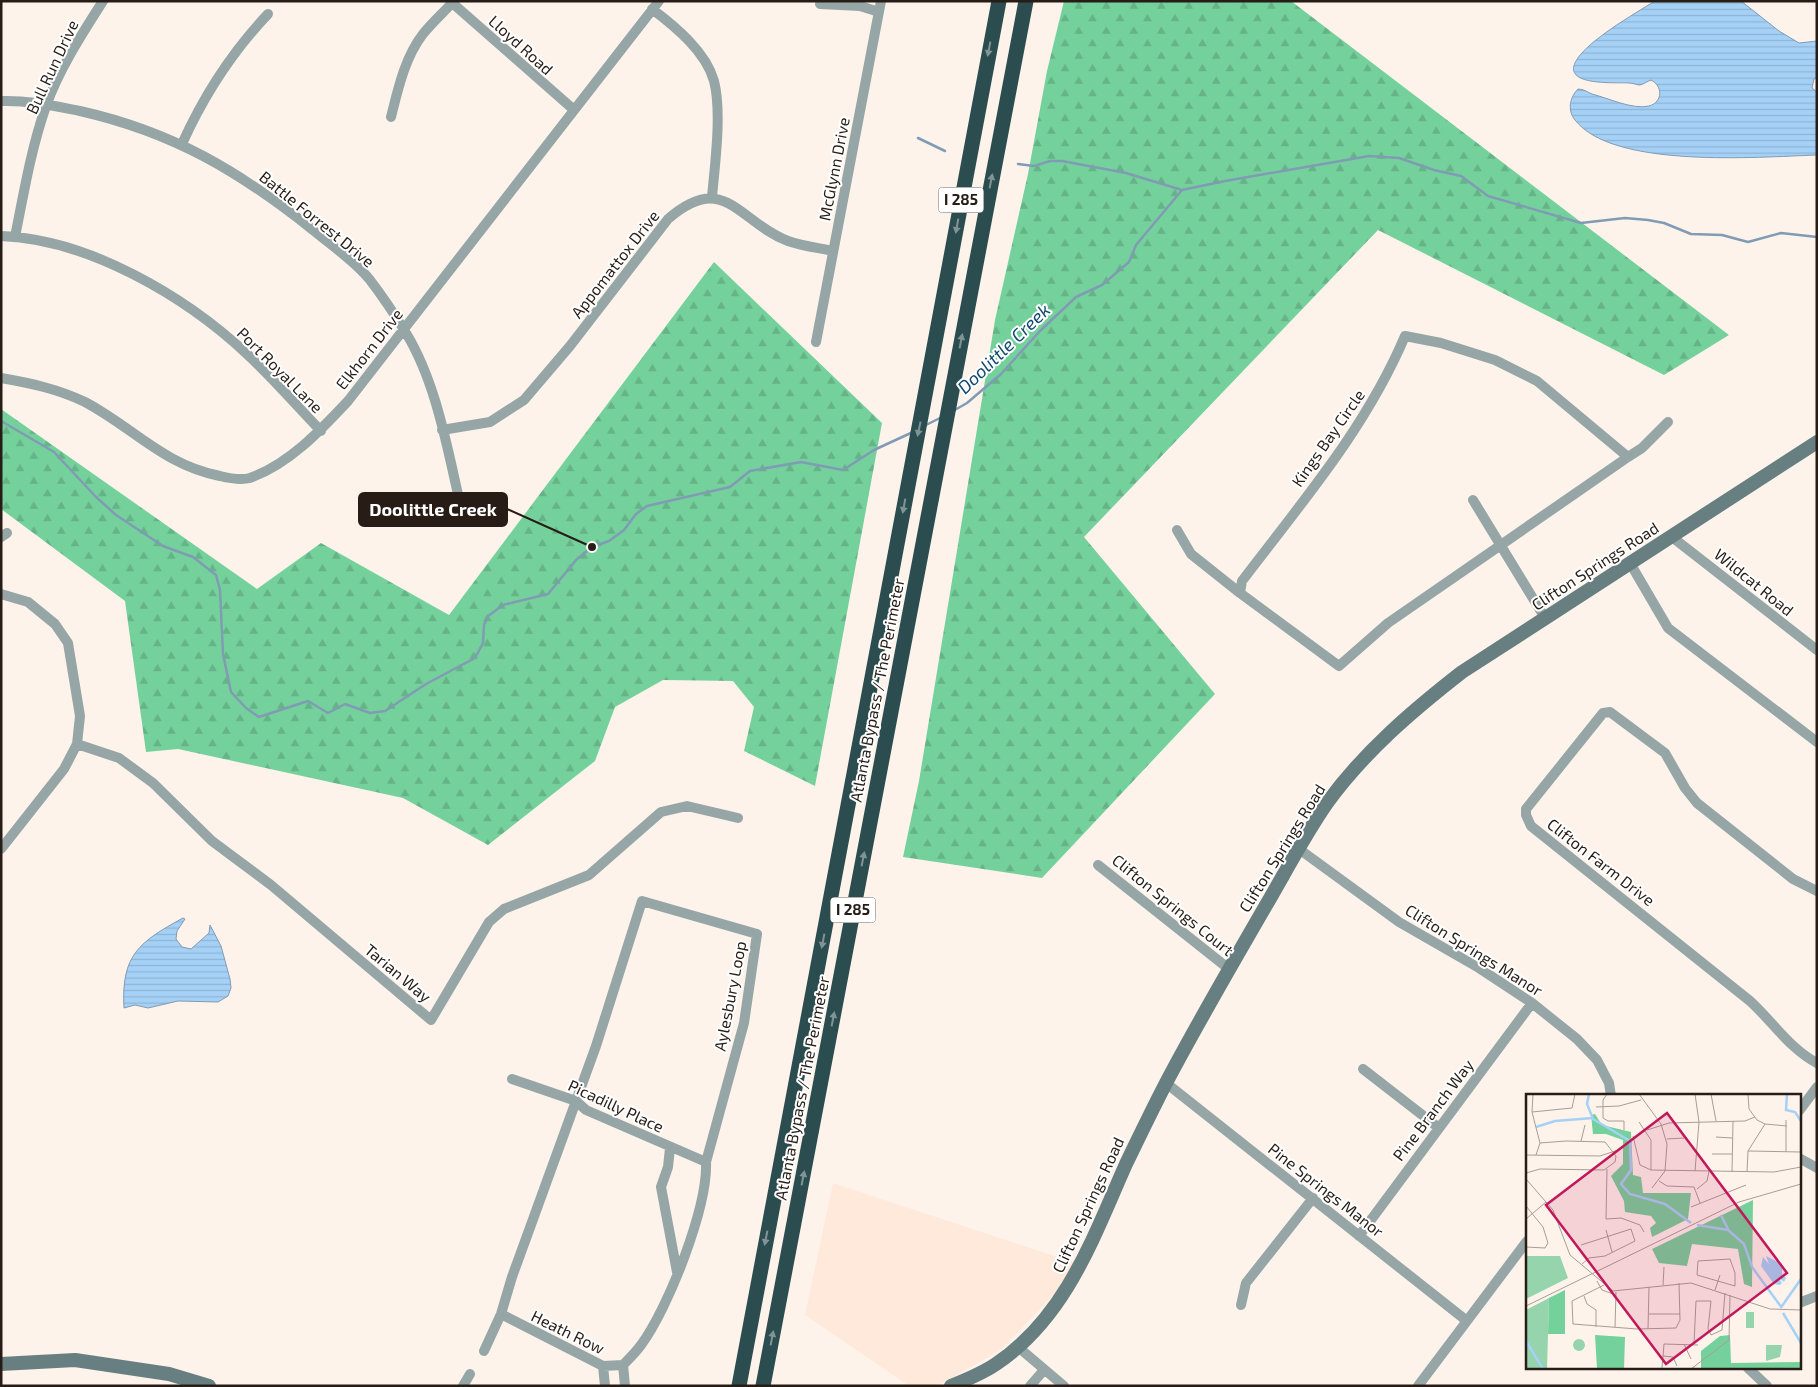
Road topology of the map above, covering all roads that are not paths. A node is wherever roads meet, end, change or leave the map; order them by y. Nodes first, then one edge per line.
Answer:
1 (102, 1) edge
2 (999, 1) edge
3 (1026, 1) edge
4 (451, 2) edge
5 (820, 4) dead end
6 (656, 5) edge
7 (880, 6) edge
8 (268, 14) dead end
9 (1, 101) edge
10 (47, 104) junction
11 (574, 109) junction
12 (391, 117) dead end
13 (182, 144) junction
14 (712, 197) junction
15 (1, 236) edge
16 (15, 237) junction
17 (834, 251) junction
18 (404, 330) junction
19 (816, 342) dead end
20 (1, 378) edge
21 (1668, 422) dead end
22 (442, 430) junction
23 (320, 431) junction
24 (1817, 442) edge
25 (1628, 457) junction
26 (1473, 500) dead end
27 (464, 520) dead end
28 (1177, 530) dead end
29 (1672, 537) junction
30 (1500, 545) junction
31 (1630, 563) junction
32 (1240, 593) junction
33 (1, 594) edge
34 (1545, 618) junction
35 (1817, 650) edge
36 (1817, 742) edge
37 (76, 744) junction
38 (738, 818) dead end
39 (1, 849) edge
40 (1299, 849) junction
41 (1098, 865) dead end
42 (1817, 892) edge
43 (1229, 970) junction
44 (1532, 1003) junction
45 (1817, 1063) edge
46 (1363, 1069) dead end
47 (512, 1079) dead end
48 (1166, 1083) junction
49 (1817, 1087) edge
50 (1611, 1094) edge
51 (576, 1101) junction
52 (1800, 1110) edge
53 (1439, 1128) junction
54 (670, 1148) junction
55 (1800, 1159) edge
56 (706, 1162) junction
57 (1817, 1168) edge
58 (1313, 1198) junction
59 (1359, 1236) junction
60 (1526, 1241) edge
61 (677, 1274) junction
62 (1817, 1296) edge
63 (1800, 1303) edge
64 (1242, 1305) dead end
65 (501, 1314) junction
66 (1467, 1321) junction
67 (1018, 1347) junction
68 (484, 1351) dead end
69 (1, 1364) edge
70 (623, 1365) junction
71 (603, 1366) junction
72 (1044, 1370) junction
73 (1750, 1370) edge
74 (470, 1374) dead end
75 (209, 1386) edge
76 (463, 1386) edge
77 (605, 1386) edge
78 (625, 1386) edge
79 (738, 1386) edge
80 (763, 1386) edge
81 (952, 1386) edge
82 (1030, 1386) edge
83 (1064, 1386) edge
84 (1418, 1386) edge
85 (1767, 1386) edge

1 - 10 street, Bull Run Drive
2 -> 79 highway, Atlanta Bypass / The Perimeter / I 285
80 -> 3 highway, Atlanta Bypass / The Perimeter / I 285
4 - 11 street, Lloyd Road
4 - 12 street
5 - 7 street
6 - 11 street, Elkhorn Drive
6 - 14 street
7 - 17 street, McGlynn Drive
8 - 13 street
9 - 10 street, Battle Forrest Drive
10 - 13 street, Battle Forrest Drive
10 - 16 street, Bull Run Drive
11 - 18 street, Elkhorn Drive
13 - 18 street, Battle Forrest Drive
14 - 17 street
14 - 22 street, Appomattox Drive
15 - 16 street, Port Royal Lane
16 - 23 street, Port Royal Lane
17 - 19 street, McGlynn Drive
18 - 22 street, Battle Forrest Drive
18 - 23 street, Elkhorn Drive
20 - 23 street, Elkhorn Drive
21 - 25 street
22 - 27 street, Battle Forrest Drive
24 - 29 street, Clifton Springs Road
25 - 30 street
25 - 32 street, Kings Bay Circle
26 - 30 street
28 - 32 street
29 - 31 street, Clifton Springs Road
29 - 35 street, Wildcat Road
30 - 32 street
30 - 34 street
31 - 34 street, Clifton Springs Road
31 - 36 street
33 - 37 street
34 - 40 street, Clifton Springs Road
37 - 38 street, Tarian Way
37 - 39 street
40 - 43 street, Clifton Springs Road
40 - 44 street, Clifton Springs Manor
41 - 43 street, Clifton Springs Court
42 - 45 street, Clifton Farm Drive
43 - 48 street, Clifton Springs Road
44 - 50 street, Clifton Springs Manor
44 - 53 street, Pine Branch Way
46 - 53 street
47 - 51 street, Picadilly Place
48 - 58 street, Pine Springs Manor
48 - 67 street, Clifton Springs Road
49 - 52 street
51 - 54 street, Picadilly Place
51 - 56 street, Aylesbury Loop
51 - 65 street, Aylesbury Loop
53 - 59 street, Pine Branch Way
54 - 56 street, Picadilly Place
54 - 61 street
55 - 57 street
56 - 61 street, Aylesbury Loop
58 - 59 street, Pine Springs Manor
58 - 64 street
59 - 66 street, Pine Springs Manor
60 - 66 street
61 - 70 street, Aylesbury Loop
62 - 63 street
65 - 68 street, Aylesbury Loop
65 - 71 street, Heath Row
66 - 84 street
67 - 72 street
67 - 81 street, Clifton Springs Road
69 - 75 street
70 - 71 street, Heath Row
70 - 78 street
71 - 77 street
72 - 82 street
72 - 83 street
73 - 85 street
74 - 76 street

